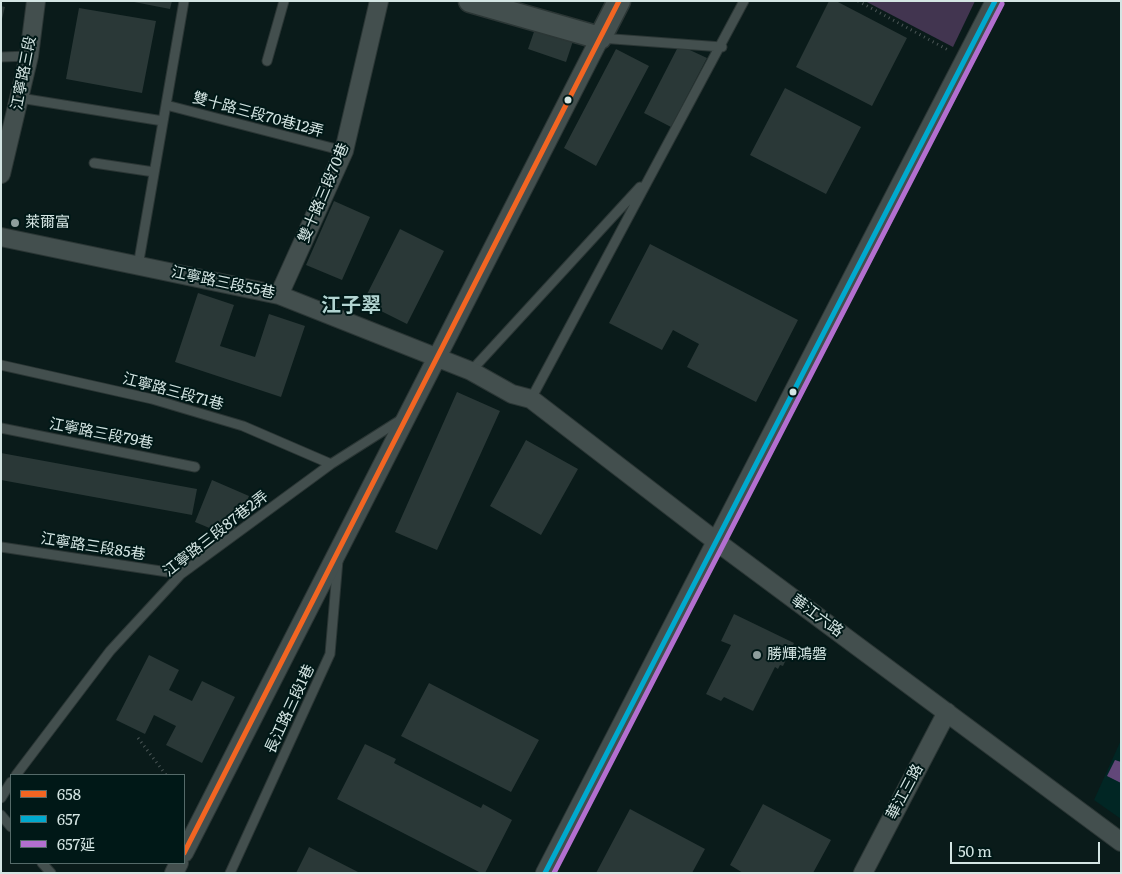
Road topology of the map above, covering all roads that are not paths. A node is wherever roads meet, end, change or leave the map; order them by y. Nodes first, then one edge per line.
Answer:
1 (36, 1) edge
2 (184, 1) edge
3 (284, 1) edge
4 (379, 1) edge
5 (470, 1) edge
6 (619, 1) edge
7 (744, 1) edge
8 (995, 1) edge
9 (600, 38) junction
10 (722, 47) junction
11 (29, 56) junction
12 (1, 57) edge
13 (267, 61) dead end
14 (20, 98) junction
15 (166, 105) junction
16 (163, 121) junction
17 (344, 151) junction
18 (94, 164) dead end
19 (154, 172) junction
20 (1, 174) edge
21 (650, 176) junction
22 (1, 237) edge
23 (138, 266) junction
24 (279, 294) junction
25 (436, 358) junction
26 (1, 365) edge
27 (471, 371) junction
28 (531, 399) junction
29 (406, 417) junction
30 (1, 428) edge
31 (331, 464) junction
32 (195, 466) dead end
33 (717, 542) junction
34 (1, 547) edge
35 (340, 548) junction
36 (181, 574) junction
37 (948, 712) junction
38 (17, 774) edge
39 (10, 784) edge
40 (1, 798) edge
41 (1, 815) edge
42 (10, 826) edge
43 (1121, 842) edge
44 (185, 851) edge
45 (230, 873) edge
46 (545, 873) edge
47 (863, 873) edge

1 - 11 street, 江寧路三段
2 - 15 lane
3 - 13 lane
4 - 17 street, 雙十路三段70巷
5 - 9 street
6 - 9 street
7 - 10 lane
8 - 33 street
9 - 10 lane
9 - 25 street
10 - 21 lane
11 - 12 lane
11 - 14 street, 江寧路三段
14 - 16 lane
14 - 20 street, 江寧路三段
15 - 16 lane
15 - 17 lane, 雙十路三段70巷12弄
16 - 19 lane
17 - 24 street, 雙十路三段70巷
18 - 19 lane
19 - 23 lane
21 - 27 lane
21 - 28 lane
22 - 23 street, 江寧路三段55巷
23 - 24 street, 江寧路三段55巷
24 - 25 street, 江寧路三段55巷
25 - 27 street, 江寧路三段55巷
25 - 29 street
26 - 31 lane, 江寧路三段71巷
27 - 28 street, 華江六路
28 - 33 street, 華江六路
29 - 31 lane, 江寧路三段87巷2弄
29 - 35 street
30 - 32 lane, 江寧路三段79巷
31 - 36 lane, 江寧路三段87巷2弄
33 - 37 street, 華江六路
33 - 46 street
34 - 36 lane, 江寧路三段85巷
35 - 44 street
35 - 45 lane, 長江路三段1巷
36 - 38 lane, 江寧路三段87巷2弄
37 - 43 street, 華江六路
37 - 47 street, 華江三路
39 - 40 lane
41 - 42 lane

